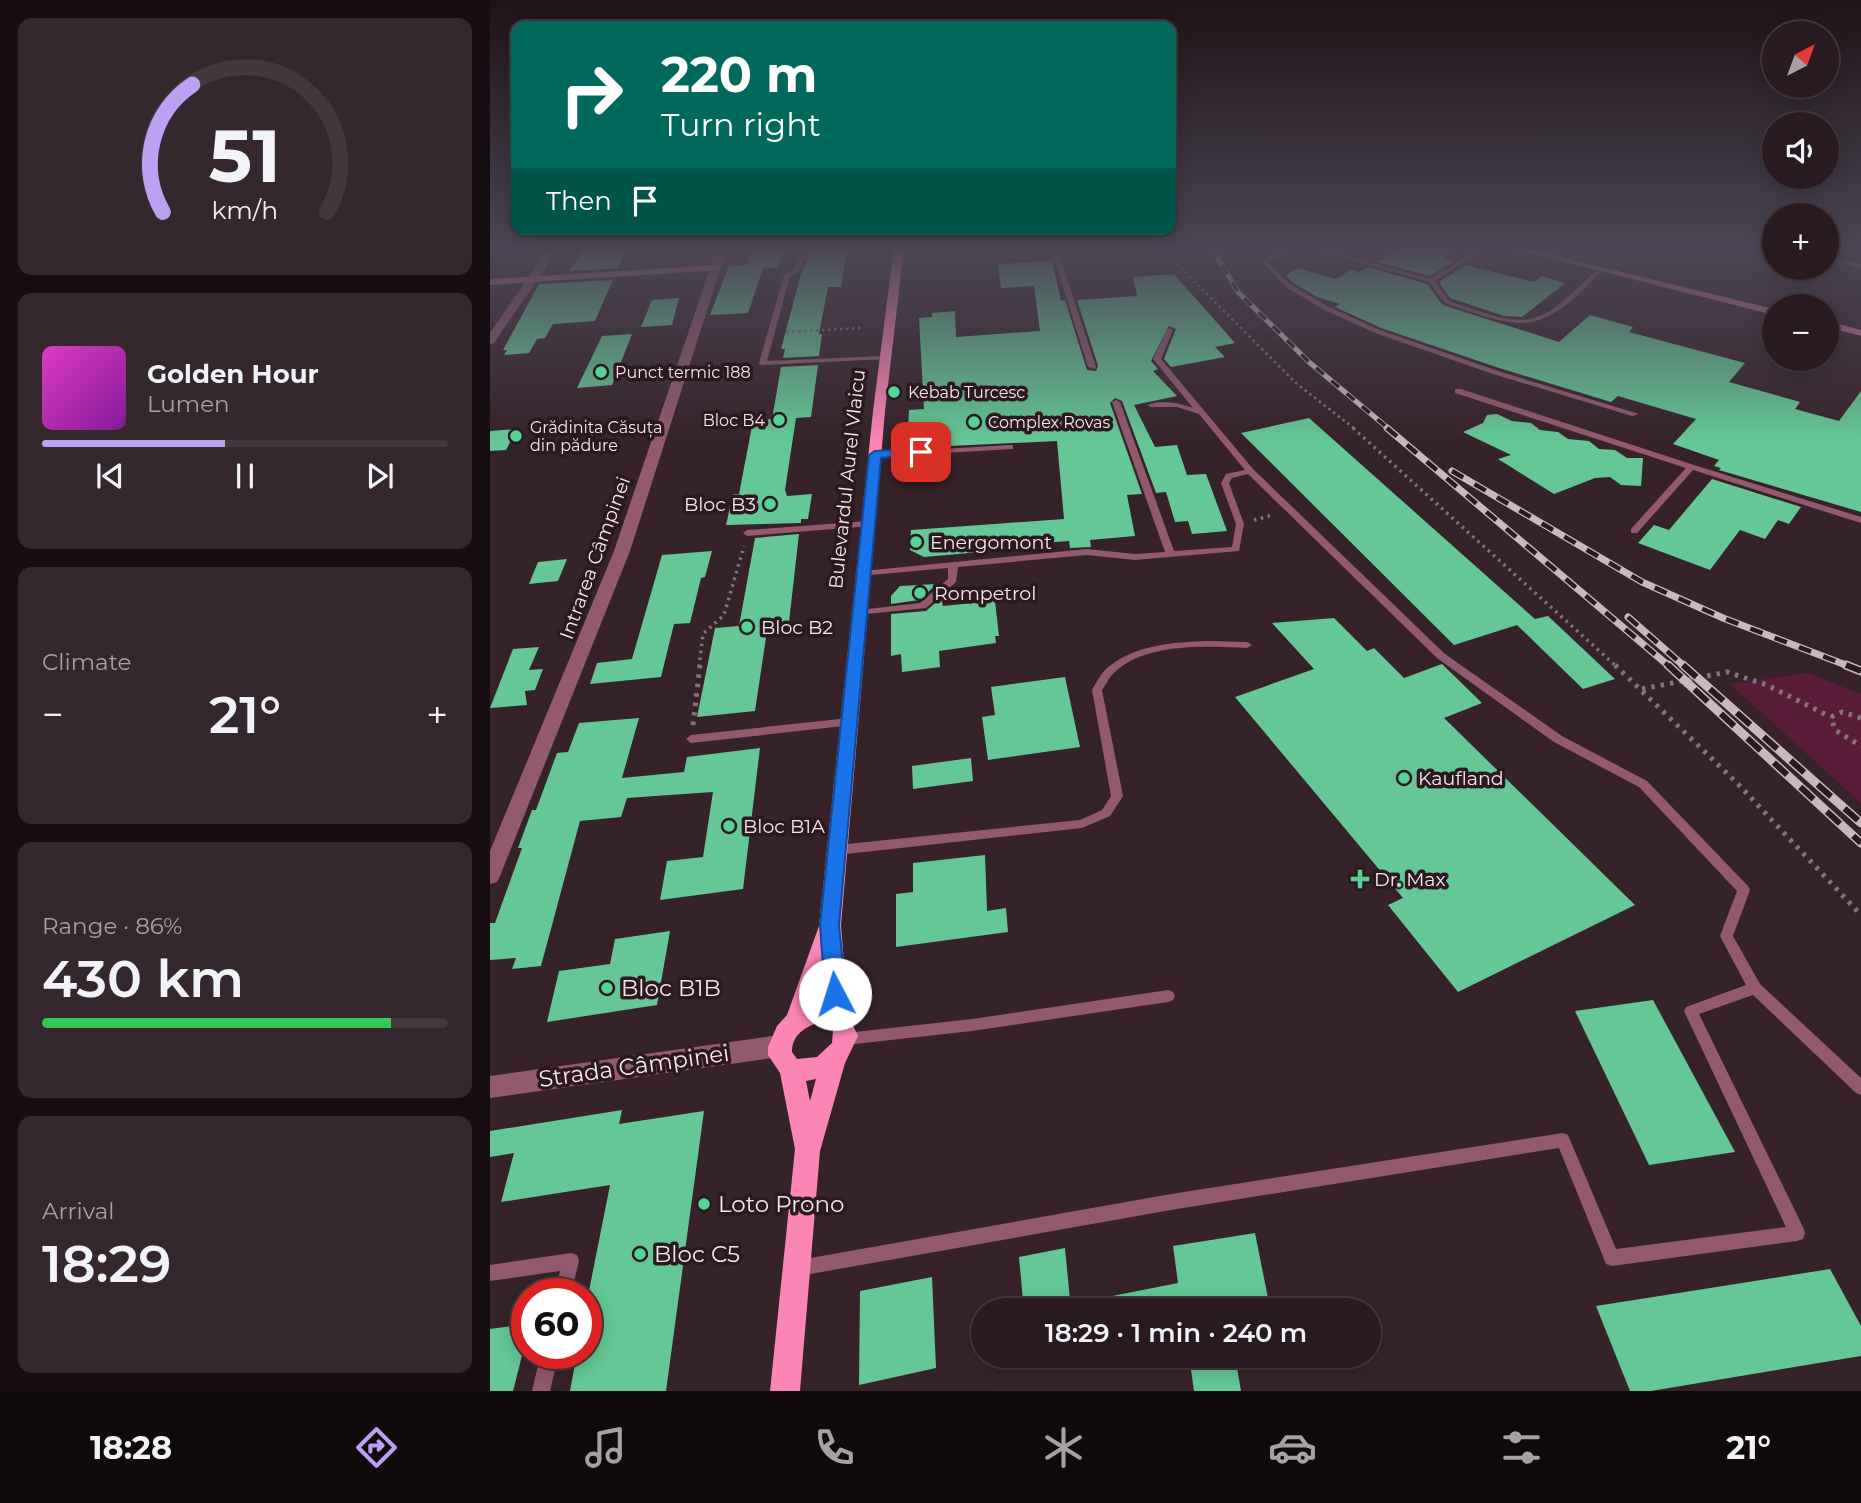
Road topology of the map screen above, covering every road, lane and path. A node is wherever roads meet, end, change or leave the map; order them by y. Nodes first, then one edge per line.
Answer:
1 (509, 313) edge
2 (701, 313) edge
3 (776, 313) edge
4 (891, 313) edge
5 (1075, 313) edge
6 (1226, 313) edge
7 (1334, 313) edge
8 (1486, 313) edge
9 (1548, 313) edge
10 (1839, 327) edge
11 (860, 328) dead end
12 (1170, 330) dead end
13 (771, 332) junction
14 (1861, 333) edge
15 (490, 341) edge
16 (886, 358) junction
17 (1092, 367) dead end
18 (1458, 391) dead end
19 (1116, 402) dead end
20 (1151, 405) dead end
21 (1201, 412) junction
22 (1636, 414) dead end
23 (1010, 447) dead end
24 (875, 455) junction
25 (1691, 467) junction
26 (1250, 471) junction
27 (1290, 510) junction
28 (1861, 520) edge
29 (868, 524) junction
30 (1240, 524) junction
31 (1634, 531) dead end
32 (747, 533) joint
33 (1170, 554) junction
34 (953, 565) junction
35 (863, 574) junction
36 (859, 613) junction
37 (1247, 645) dead end
38 (1642, 690) junction
39 (1831, 717) junction
40 (1861, 718) edge
41 (849, 722) junction
42 (691, 740) joint
43 (1861, 746) edge
44 (837, 850) junction
45 (490, 876) edge
46 (1861, 915) edge
47 (830, 925) junction
48 (1755, 988) junction
49 (1168, 996) dead end
50 (797, 1020) junction
51 (842, 1028) junction
52 (779, 1046) junction
53 (834, 1061) junction
54 (792, 1069) junction
55 (490, 1087) edge
56 (1861, 1088) edge
57 (807, 1151) junction
58 (796, 1269) junction
59 (490, 1273) edge
60 (567, 1278) edge
61 (546, 1369) edge
62 (541, 1391) edge
63 (786, 1391) edge

1 - 15 street
2 - 45 street, Intrarea Câmpinei
3 - 13 lane
4 - 16 main road, Bulevardul Aurel Vlaicu
5 - 17 lane
6 - 38 path
7 - 22 lane
8 - 9 lane
10 - 14 street
11 - 13 path
12 - 21 lane
13 - 16 lane
16 - 24 main road, Bulevardul Aurel Vlaicu
18 - 25 lane
19 - 33 lane
20 - 21 lane
21 - 26 lane
23 - 24 lane
24 - 29 main road, Bulevardul Aurel Vlaicu
25 - 28 lane
25 - 31 lane
26 - 27 lane
26 - 30 lane
27 - 30 path
27 - 48 lane
29 - 32 lane
29 - 35 main road, Bulevardul Aurel Vlaicu
30 - 33 lane
32 - 42 path
33 - 34 lane
34 - 35 lane
34 - 36 lane
35 - 36 main road, Bulevardul Aurel Vlaicu
36 - 41 main road, Bulevardul Aurel Vlaicu
37 - 44 lane
38 - 39 path
38 - 46 path
39 - 40 path
39 - 43 path
41 - 42 lane
41 - 44 main road, Bulevardul Aurel Vlaicu
44 - 47 main road, Bulevardul Aurel Vlaicu
47 - 50 main road, Bulevardul Aurel Vlaicu
47 - 51 main road, Bulevardul Aurel Vlaicu
48 - 56 lane
48 - 58 lane
49 - 51 lane
50 - 51 main road
50 - 52 main road
51 - 53 main road
52 - 54 main road
52 - 55 street, Strada Câmpinei
53 - 54 main road
53 - 57 main road
54 - 57 main road
57 - 58 main road
58 - 63 main road
59 - 60 lane
61 - 62 lane

